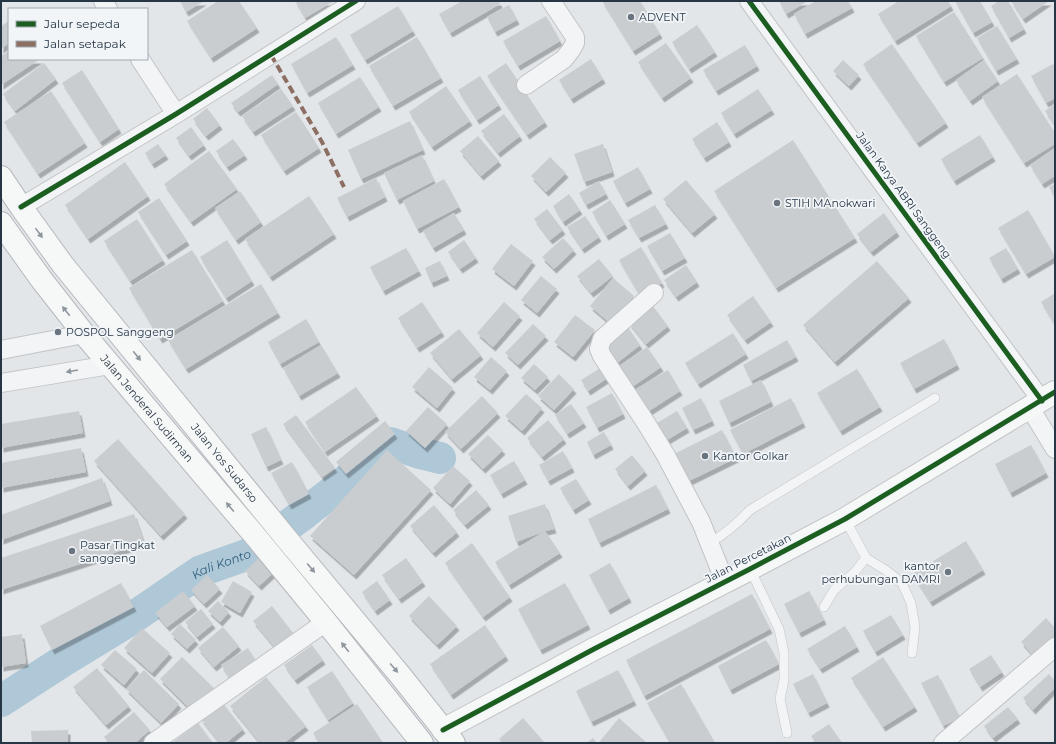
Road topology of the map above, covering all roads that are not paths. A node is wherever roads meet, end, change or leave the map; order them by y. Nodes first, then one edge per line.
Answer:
1 (356, 1) edge
2 (551, 1) edge
3 (749, 1) edge
4 (141, 60) edge
5 (526, 85) dead end
6 (176, 114) junction
7 (1, 178) edge
8 (21, 208) junction
9 (1, 223) edge
10 (654, 293) dead end
11 (84, 334) junction
12 (1, 350) edge
13 (110, 364) junction
14 (1, 383) edge
15 (935, 398) dead end
16 (1043, 400) edge
17 (1055, 449) edge
18 (845, 519) junction
19 (709, 543) junction
20 (866, 558) junction
21 (750, 570) junction
22 (726, 581) junction
23 (824, 607) dead end
24 (326, 622) junction
25 (1055, 647) edge
26 (912, 653) dead end
27 (787, 733) dead end
28 (449, 736) edge
29 (417, 742) edge
30 (153, 743) edge
31 (943, 743) edge

1 - 6 street
2 - 5 street
3 - 16 street, Jalan Karya ABRI Sanggeng
4 - 6 street
6 - 8 street
7 - 8 main road, Jalan Yos Sudarso
8 -> 28 main road, Jalan Yos Sudarso
11 -> 9 main road, Jalan Jenderal Sudirman
10 - 19 street
11 - 12 street
11 - 13 main road, Jalan Jenderal Sudirman
13 -> 14 street
24 -> 13 main road, Jalan Jenderal Sudirman
15 - 19 lane
16 - 17 street, Jalan Karya ABRI Sanggeng
16 - 18 main road, Jalan Percetakan
18 - 20 lane
18 - 21 main road, Jalan Percetakan
19 - 22 street
20 - 23 lane
20 - 26 lane
21 - 22 main road, Jalan Percetakan
21 - 27 lane
22 - 28 main road, Jalan Percetakan
29 -> 24 main road
24 - 30 street
25 - 31 street

